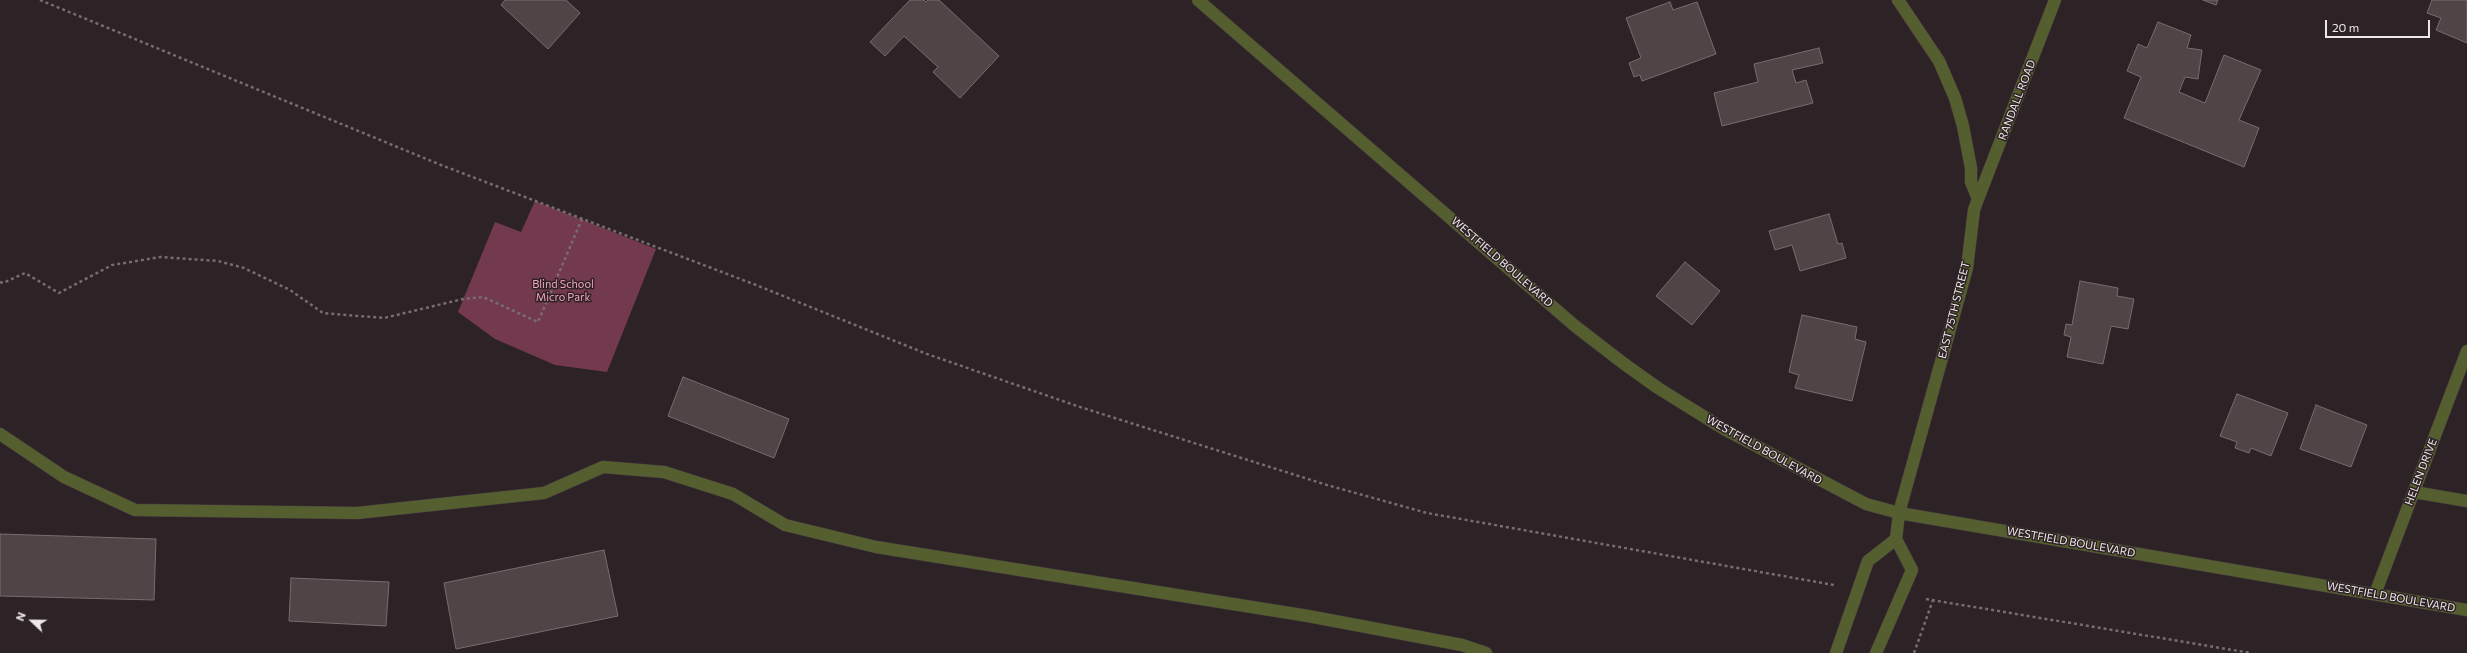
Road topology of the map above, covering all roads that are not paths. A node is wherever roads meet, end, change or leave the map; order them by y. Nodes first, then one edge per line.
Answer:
1 (1198, 0) edge
2 (1898, 0) edge
3 (2055, 0) edge
4 (1978, 199) junction
5 (2467, 351) edge
6 (0, 434) edge
7 (2414, 492) junction
8 (2467, 501) edge
9 (1899, 513) junction
10 (1896, 539) junction
11 (2375, 594) junction
12 (2467, 610) edge
13 (1486, 653) edge
14 (1836, 653) edge
15 (1876, 653) edge

1 - 9 street, WESTFIELD BOULEVARD
2 - 4 street
3 - 4 street, RANDALL ROAD
4 - 9 street, EAST 75TH STREET
5 - 7 street, HELEN DRIVE
6 - 13 street
7 - 8 street
7 - 11 street, HELEN DRIVE
9 - 10 street, EAST 75TH STREET
9 - 11 street, WESTFIELD BOULEVARD
10 - 14 street
10 - 15 street
11 - 12 street, WESTFIELD BOULEVARD

